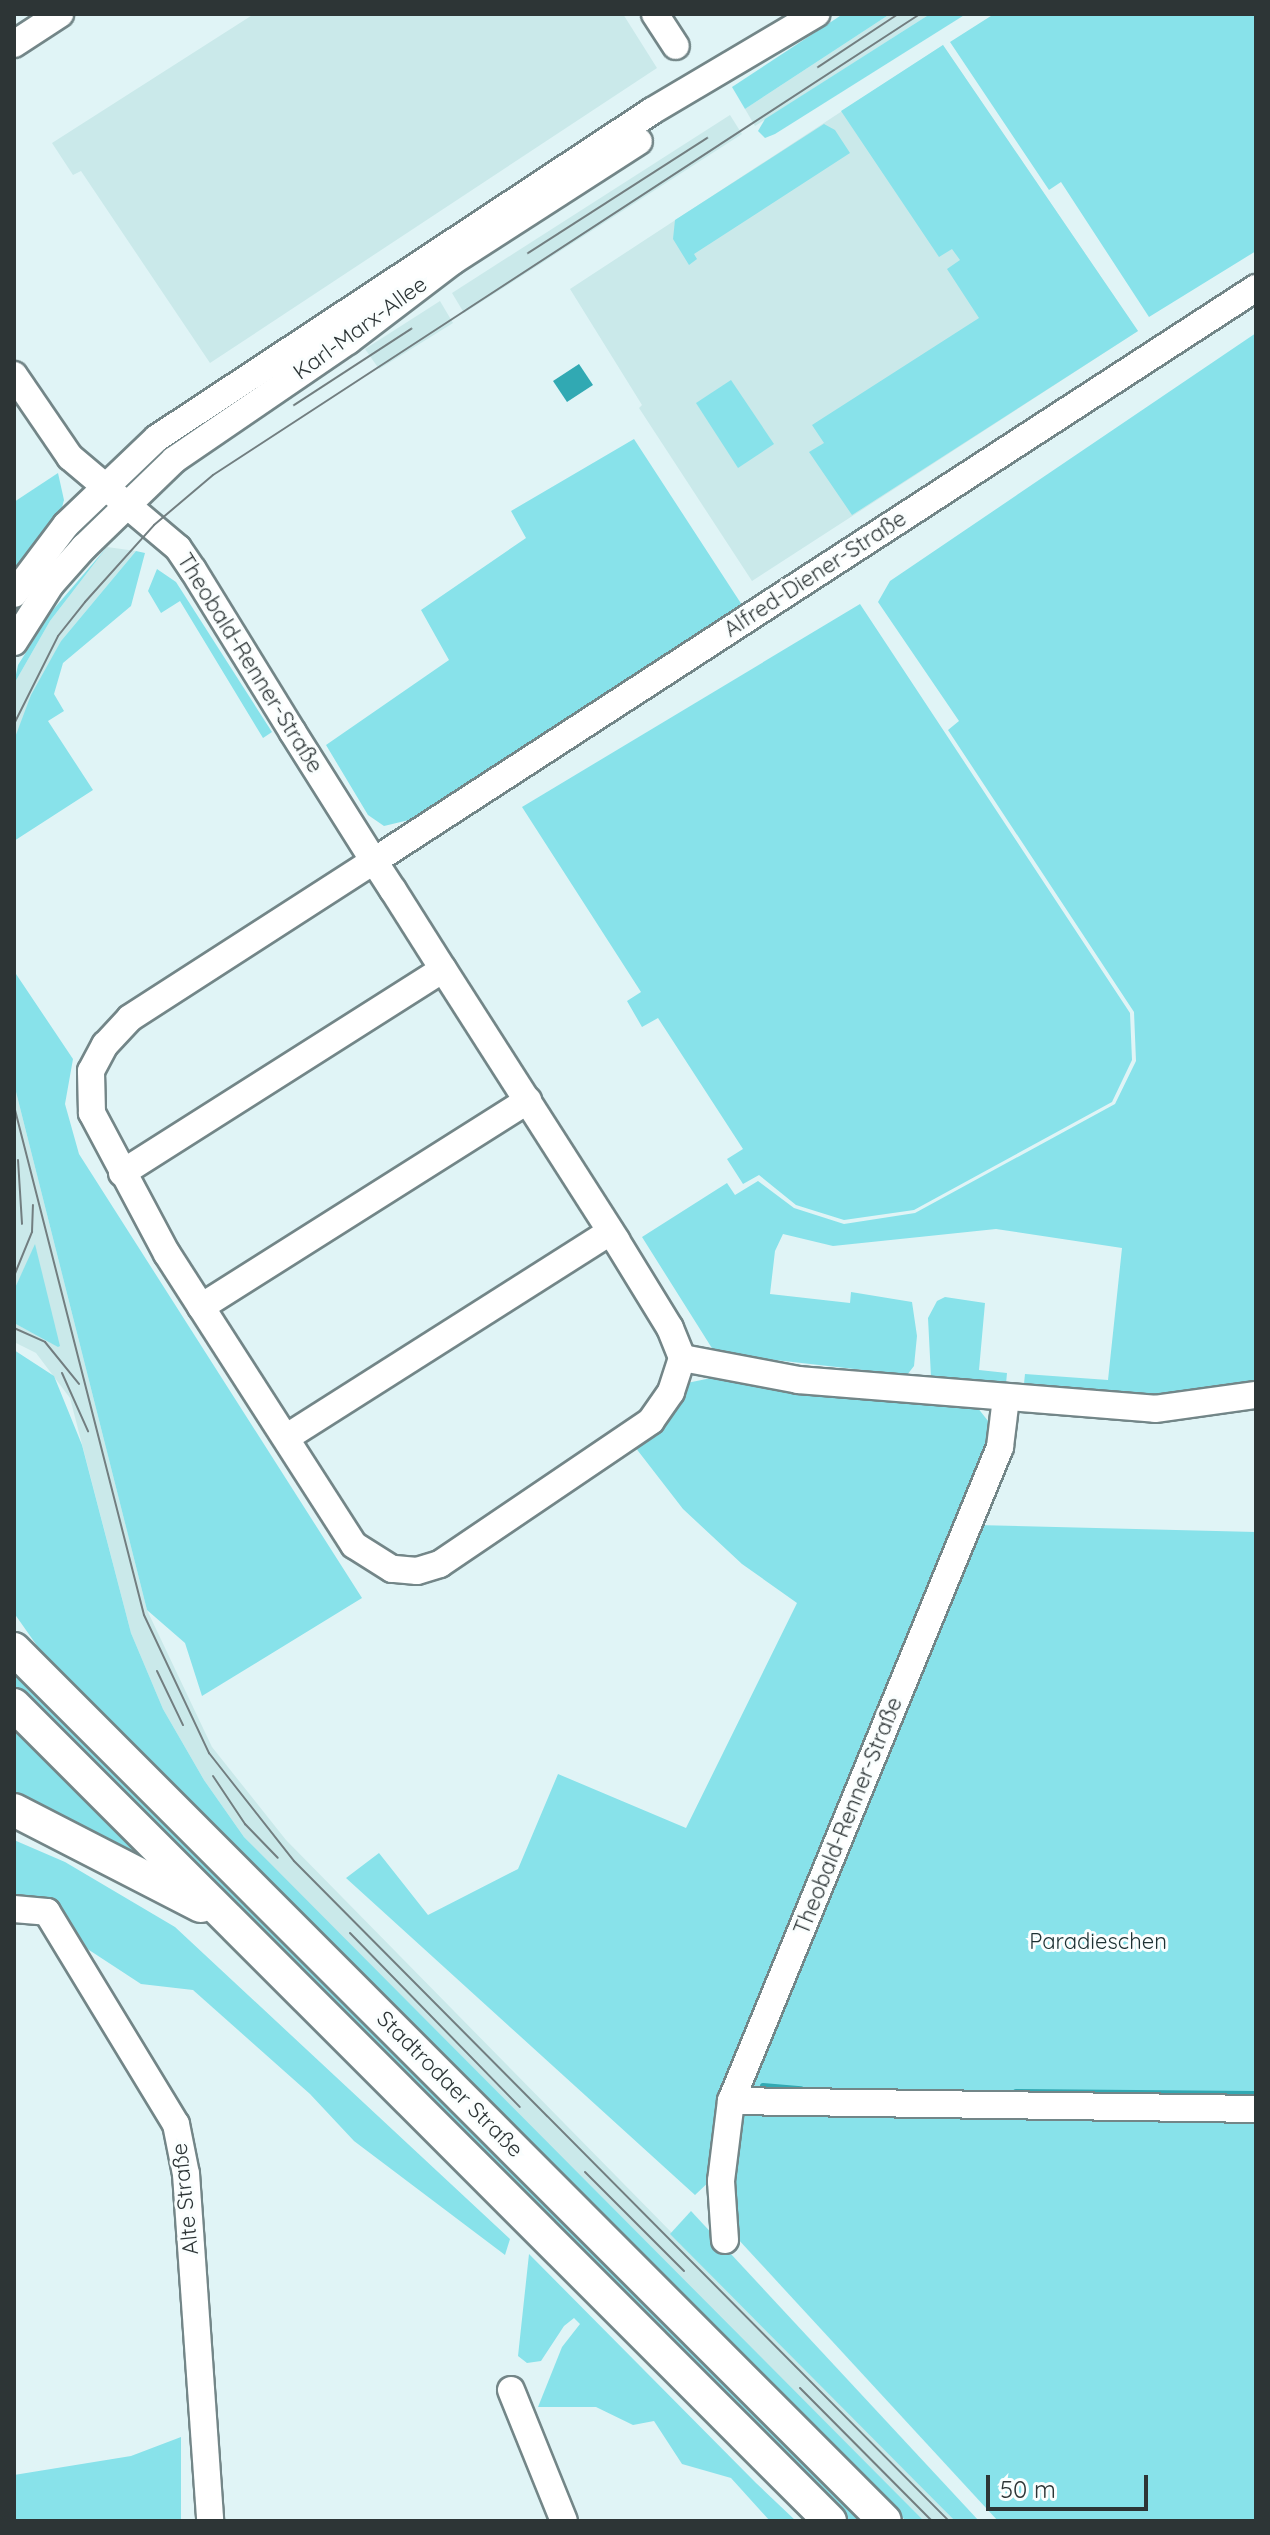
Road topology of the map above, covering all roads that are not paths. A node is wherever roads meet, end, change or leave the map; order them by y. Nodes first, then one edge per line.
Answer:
1 (60, 14) edge
2 (655, 14) edge
3 (816, 14) edge
4 (14, 44) edge
5 (676, 46) dead end
6 (747, 60) junction
7 (1256, 288) edge
8 (14, 375) edge
9 (104, 485) junction
10 (125, 502) junction
11 (14, 594) edge
12 (14, 642) edge
13 (374, 861) junction
14 (443, 969) junction
15 (528, 1100) junction
16 (122, 1173) junction
17 (610, 1232) junction
18 (201, 1307) junction
19 (682, 1358) junction
20 (1256, 1395) edge
21 (1006, 1398) junction
22 (287, 1437) junction
23 (14, 1649) edge
24 (14, 1705) edge
25 (14, 1810) edge
26 (14, 1909) edge
27 (232, 1922) junction
28 (731, 2101) junction
29 (1256, 2109) edge
30 (725, 2240) dead end
31 (511, 2390) dead end
32 (210, 2521) edge
33 (564, 2521) edge
34 (830, 2521) edge
35 (885, 2521) edge

1 - 4 street
2 - 5 street
3 - 6 street, Karl-Marx-Allee
6 - 9 street, Karl-Marx-Allee
6 - 10 street, Karl-Marx-Allee
7 - 13 street, Alfred-Diener-Straße
8 - 9 street, Theobald-Renner-Straße
9 - 10 street, Theobald-Renner-Straße
9 - 11 street, Karl-Marx-Allee
10 - 12 street, Karl-Marx-Allee
10 - 13 street, Theobald-Renner-Straße
13 - 14 street, Theobald-Renner-Straße
13 - 16 street
14 - 15 street, Theobald-Renner-Straße
14 - 16 street
15 - 17 street, Theobald-Renner-Straße
15 - 18 street
16 - 18 street
17 - 19 street, Theobald-Renner-Straße
17 - 22 street
18 - 22 street
19 - 21 street
19 - 22 street
20 - 21 street
21 - 28 street, Theobald-Renner-Straße
23 - 35 main road, Stadtrodaer Straße
24 - 27 main road, Stadtrodaer Straße
25 - 27 main road
26 - 32 street, Alte Straße
27 - 34 main road, Stadtrodaer Straße
28 - 29 street
28 - 30 street, Theobald-Renner-Straße
31 - 33 street

